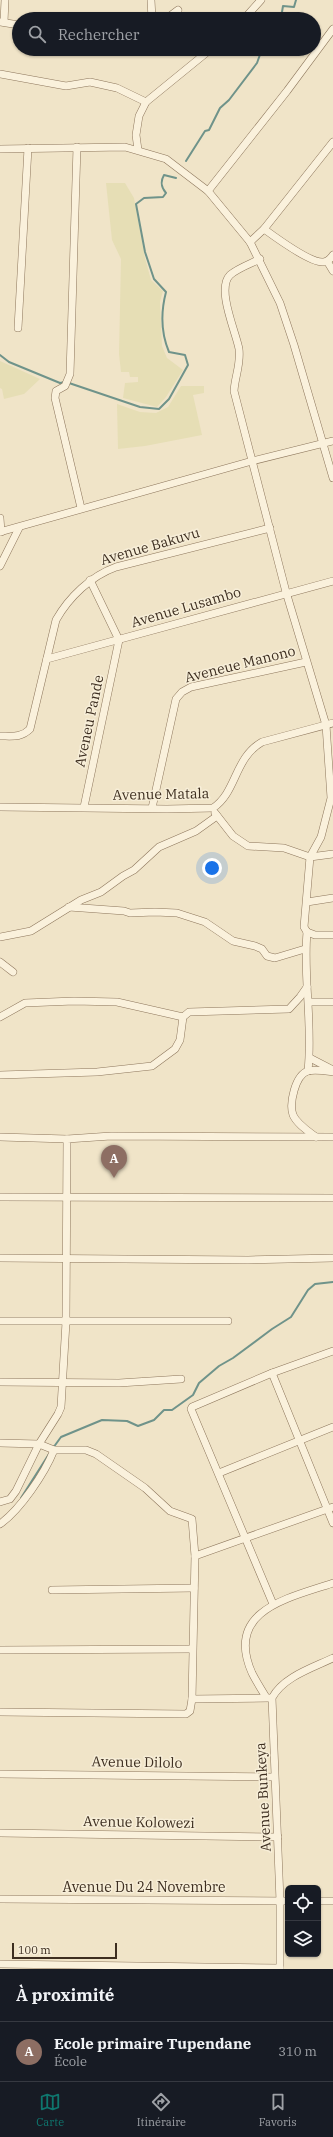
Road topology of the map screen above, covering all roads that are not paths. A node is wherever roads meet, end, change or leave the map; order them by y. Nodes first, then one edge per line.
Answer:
1 (5, 0) edge
2 (151, 0) edge
3 (261, 0) edge
4 (178, 10) dead end
5 (152, 12) edge
6 (175, 12) edge
7 (250, 12) edge
8 (2, 22) edge
9 (12, 24) edge
10 (333, 29) edge
11 (321, 45) edge
12 (202, 56) edge
13 (313, 56) edge
14 (0, 74) edge
15 (146, 102) junction
16 (333, 142) edge
17 (76, 147) junction
18 (28, 148) junction
19 (0, 149) edge
20 (138, 150) junction
21 (208, 191) junction
22 (264, 229) junction
23 (250, 242) junction
24 (333, 255) edge
25 (260, 260) junction
26 (327, 261) junction
27 (333, 271) edge
28 (18, 328) dead end
29 (333, 441) edge
30 (323, 444) junction
31 (252, 461) junction
32 (333, 478) edge
33 (81, 508) junction
34 (0, 518) edge
35 (19, 528) junction
36 (270, 528) junction
37 (0, 532) edge
38 (0, 566) edge
39 (90, 580) junction
40 (333, 581) edge
41 (286, 592) junction
42 (119, 640) junction
43 (47, 659) junction
44 (306, 662) junction
45 (329, 724) edge
46 (0, 736) edge
47 (0, 807) edge
48 (84, 807) junction
49 (152, 808) junction
50 (213, 808) junction
51 (217, 816) junction
52 (333, 854) edge
53 (310, 856) junction
54 (333, 898) edge
55 (307, 902) junction
56 (69, 908) junction
57 (307, 932) junction
58 (333, 934) edge
59 (0, 937) edge
60 (305, 950) junction
61 (0, 962) edge
62 (13, 972) dead end
63 (306, 987) junction
64 (310, 1002) junction
65 (333, 1002) edge
66 (0, 1017) edge
67 (183, 1017) junction
68 (310, 1058) junction
69 (308, 1071) junction
70 (333, 1071) edge
71 (0, 1075) edge
72 (0, 1137) edge
73 (316, 1137) junction
74 (333, 1137) edge
75 (67, 1139) junction
76 (0, 1197) edge
77 (67, 1198) junction
78 (333, 1198) edge
79 (0, 1258) edge
80 (333, 1258) edge
81 (66, 1259) junction
82 (228, 1320) dead end
83 (0, 1321) edge
84 (66, 1322) junction
85 (333, 1351) edge
86 (272, 1373) junction
87 (181, 1379) dead end
88 (0, 1382) edge
89 (62, 1383) junction
90 (333, 1427) edge
91 (300, 1439) junction
92 (0, 1443) edge
93 (39, 1444) junction
94 (51, 1448) junction
95 (218, 1473) junction
96 (0, 1502) edge
97 (330, 1508) edge
98 (333, 1523) edge
99 (0, 1524) edge
100 (246, 1539) junction
101 (195, 1556) junction
102 (333, 1583) edge
103 (194, 1588) junction
104 (52, 1590) dead end
105 (273, 1604) junction
106 (192, 1649) junction
107 (0, 1650) edge
108 (333, 1658) edge
109 (269, 1698) junction
110 (192, 1699) junction
111 (0, 1712) edge
112 (0, 1774) edge
113 (274, 1777) junction
114 (0, 1833) edge
115 (278, 1837) junction
116 (0, 1899) edge
117 (284, 1901) edge
118 (321, 1901) edge
119 (333, 1901) edge
120 (0, 1964) edge
121 (97, 1967) edge
122 (280, 1968) edge

1 - 8 street
2 - 5 street
3 - 7 street
4 - 6 street
8 - 9 street
10 - 11 street
12 - 15 street
13 - 21 street
14 - 15 street
15 - 20 street
16 - 22 street
17 - 18 street
17 - 20 street
17 - 33 street
18 - 19 street
18 - 28 street
20 - 21 street
21 - 23 street
22 - 23 street
22 - 26 street
23 - 25 street
24 - 26 street
25 - 30 street
25 - 31 street
26 - 27 street
29 - 30 street
30 - 31 street
30 - 32 street
31 - 33 street
31 - 36 street
33 - 35 street
34 - 37 street
35 - 37 street
35 - 38 street
36 - 39 street, Avenue Bakuvu
36 - 41 street
39 - 42 street
39 - 43 street, Avenue Bakuvu
40 - 41 street, Avenue Lusambo
41 - 42 street, Avenue Lusambo
41 - 44 street
42 - 43 street, Avenue Lusambo
42 - 48 street, Aveneu Pande
43 - 46 street, Avenue Bakuvu
44 - 45 street
44 - 49 street, Aveneue Manono
45 - 50 street, Avenue Matala
45 - 53 street
47 - 48 street, Avenue Matala
48 - 49 street, Avenue Matala
49 - 50 street, Avenue Matala
50 - 51 street
51 - 53 street
51 - 56 street
52 - 53 street
53 - 55 street
54 - 55 street
55 - 57 street
56 - 59 street
56 - 60 street
57 - 58 street
57 - 60 street
60 - 63 street
61 - 62 street
63 - 64 street
63 - 67 street
64 - 65 street
64 - 68 street
66 - 67 street
67 - 71 street
68 - 69 street
68 - 70 street
69 - 70 street
69 - 73 street
72 - 75 street
73 - 74 street
73 - 75 street
75 - 77 street
76 - 77 street
77 - 78 street
77 - 81 street
79 - 81 street
80 - 81 street
81 - 84 street
82 - 84 street
83 - 84 street
84 - 89 street
85 - 86 street
86 - 91 street
86 - 95 street
87 - 89 street
88 - 89 street
89 - 93 street
90 - 91 street
91 - 95 street
91 - 97 street
92 - 93 street
93 - 94 street
93 - 96 street
94 - 99 street
94 - 101 street
95 - 100 street
97 - 98 street
97 - 100 street
100 - 101 street
100 - 105 street
101 - 103 street
102 - 105 street
103 - 104 street
103 - 106 street
105 - 109 street
106 - 107 street
106 - 110 street
108 - 109 street
109 - 110 street
109 - 113 street, Avenue Bunkeya
110 - 111 street
112 - 113 street, Avenue Dilolo
113 - 115 street, Avenue Bunkeya
114 - 115 street, Avenue Kolowezi
115 - 117 street, Avenue Bunkeya
116 - 117 street, Avenue Du 24 Novembre
117 - 122 street, Avenue Bunkeya
118 - 119 street
120 - 121 street
121 - 122 street

